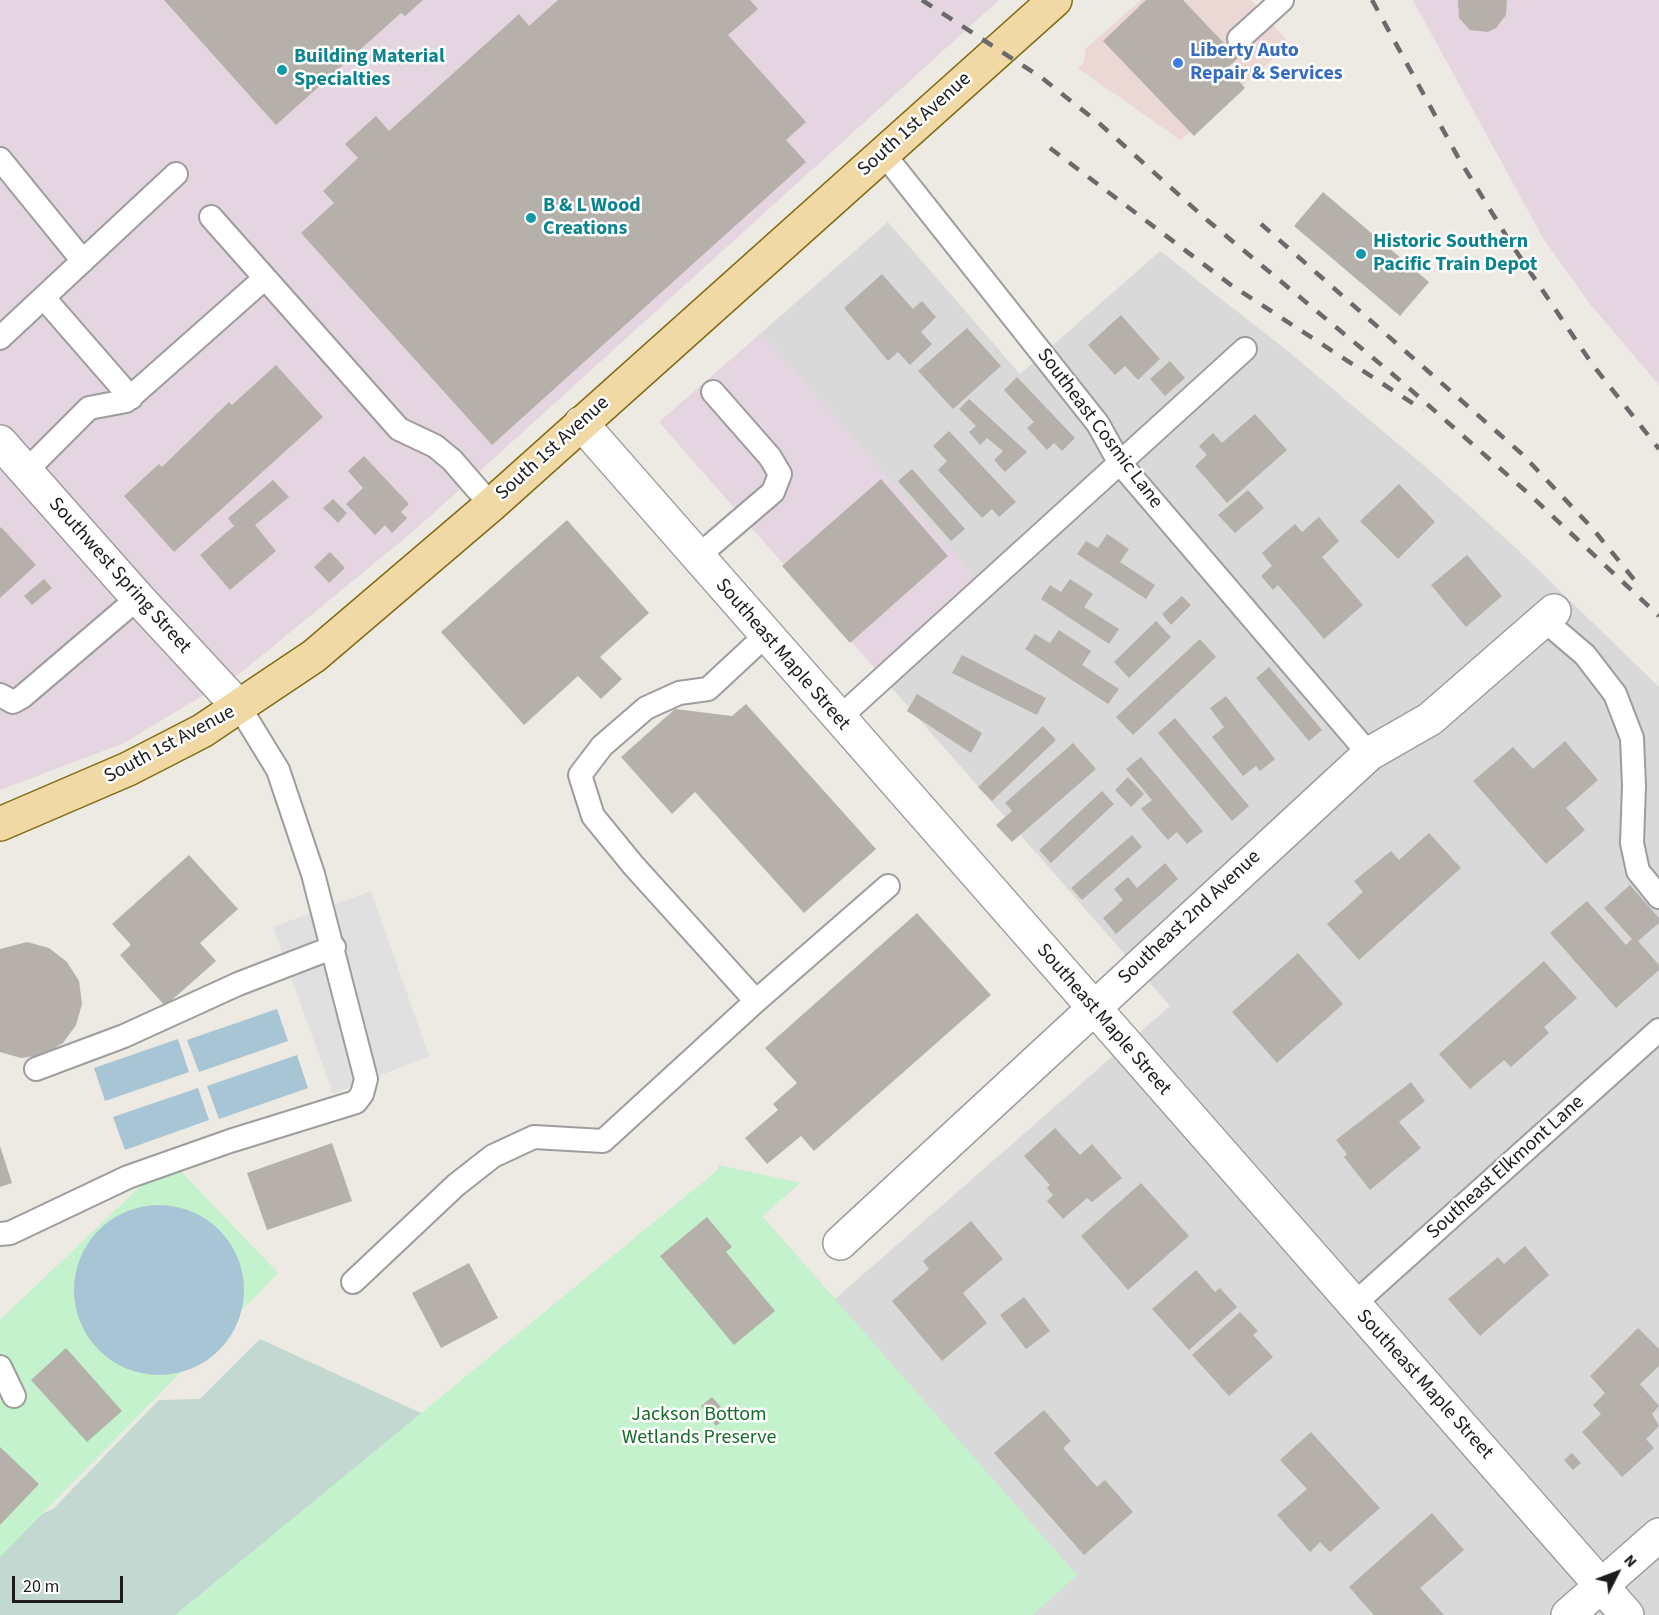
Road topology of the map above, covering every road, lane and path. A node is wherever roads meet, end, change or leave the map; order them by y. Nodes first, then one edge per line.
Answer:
1 (1055, 0) edge
2 (1282, 0) edge
3 (1239, 39) dead end
4 (883, 153) junction
5 (0, 159) edge
6 (176, 174) dead end
7 (211, 217) dead end
8 (83, 261) junction
9 (265, 278) junction
10 (44, 298) junction
11 (0, 338) edge
12 (1245, 349) dead end
13 (713, 392) dead end
14 (130, 398) junction
15 (581, 423) junction
16 (0, 442) edge
17 (1119, 462) junction
18 (25, 472) junction
19 (491, 505) junction
20 (697, 557) junction
21 (138, 598) junction
22 (1549, 615) joint
23 (765, 636) junction
24 (0, 695) edge
25 (240, 708) junction
26 (838, 719) junction
27 (1369, 754) junction
28 (0, 824) edge
29 (888, 886) dead end
30 (1659, 897) edge
31 (334, 946) junction
32 (756, 1001) junction
33 (1093, 1008) junction
34 (1659, 1017) edge
35 (1651, 1037) edge
36 (36, 1069) dead end
37 (0, 1234) edge
38 (840, 1243) dead end
39 (353, 1282) dead end
40 (1353, 1305) junction
41 (0, 1367) edge
42 (14, 1395) dead end
43 (1659, 1535) edge
44 (1602, 1586) junction
45 (1568, 1615) edge
46 (1627, 1615) edge

1 - 4 main road, South 1st Avenue
2 - 3 lane
4 - 15 main road, South 1st Avenue
4 - 17 lane, Southeast Cosmic Lane
5 - 8 lane
6 - 8 lane
7 - 9 lane
8 - 10 lane
9 - 14 lane
9 - 19 lane
10 - 11 lane
10 - 14 lane
12 - 17 lane
13 - 20 lane
14 - 18 lane
15 - 19 main road, South 1st Avenue
15 - 20 street, Southeast Maple Street
16 - 18 street, Southwest Spring Street
17 - 26 lane
17 - 27 lane, Southeast Cosmic Lane
18 - 21 street, Southwest Spring Street
19 - 25 main road, South 1st Avenue
20 - 23 street, Southeast Maple Street
21 - 24 lane
21 - 25 street, Southwest Spring Street
22 - 27 street, Southeast 2nd Avenue
22 - 30 lane
23 - 26 street, Southeast Maple Street
23 - 32 lane
25 - 28 main road, South 1st Avenue
25 - 31 lane
26 - 33 street, Southeast Maple Street
27 - 33 street, Southeast 2nd Avenue
29 - 32 lane
31 - 36 lane
31 - 37 lane
32 - 39 lane
33 - 38 street, Southeast 2nd Avenue
33 - 40 street, Southeast Maple Street
34 - 35 lane, Southeast Elkmont Lane
35 - 40 lane, Southeast Elkmont Lane
40 - 44 street, Southeast Maple Street
41 - 42 lane
43 - 44 street
44 - 45 street
44 - 46 street, Southeast Maple Street

